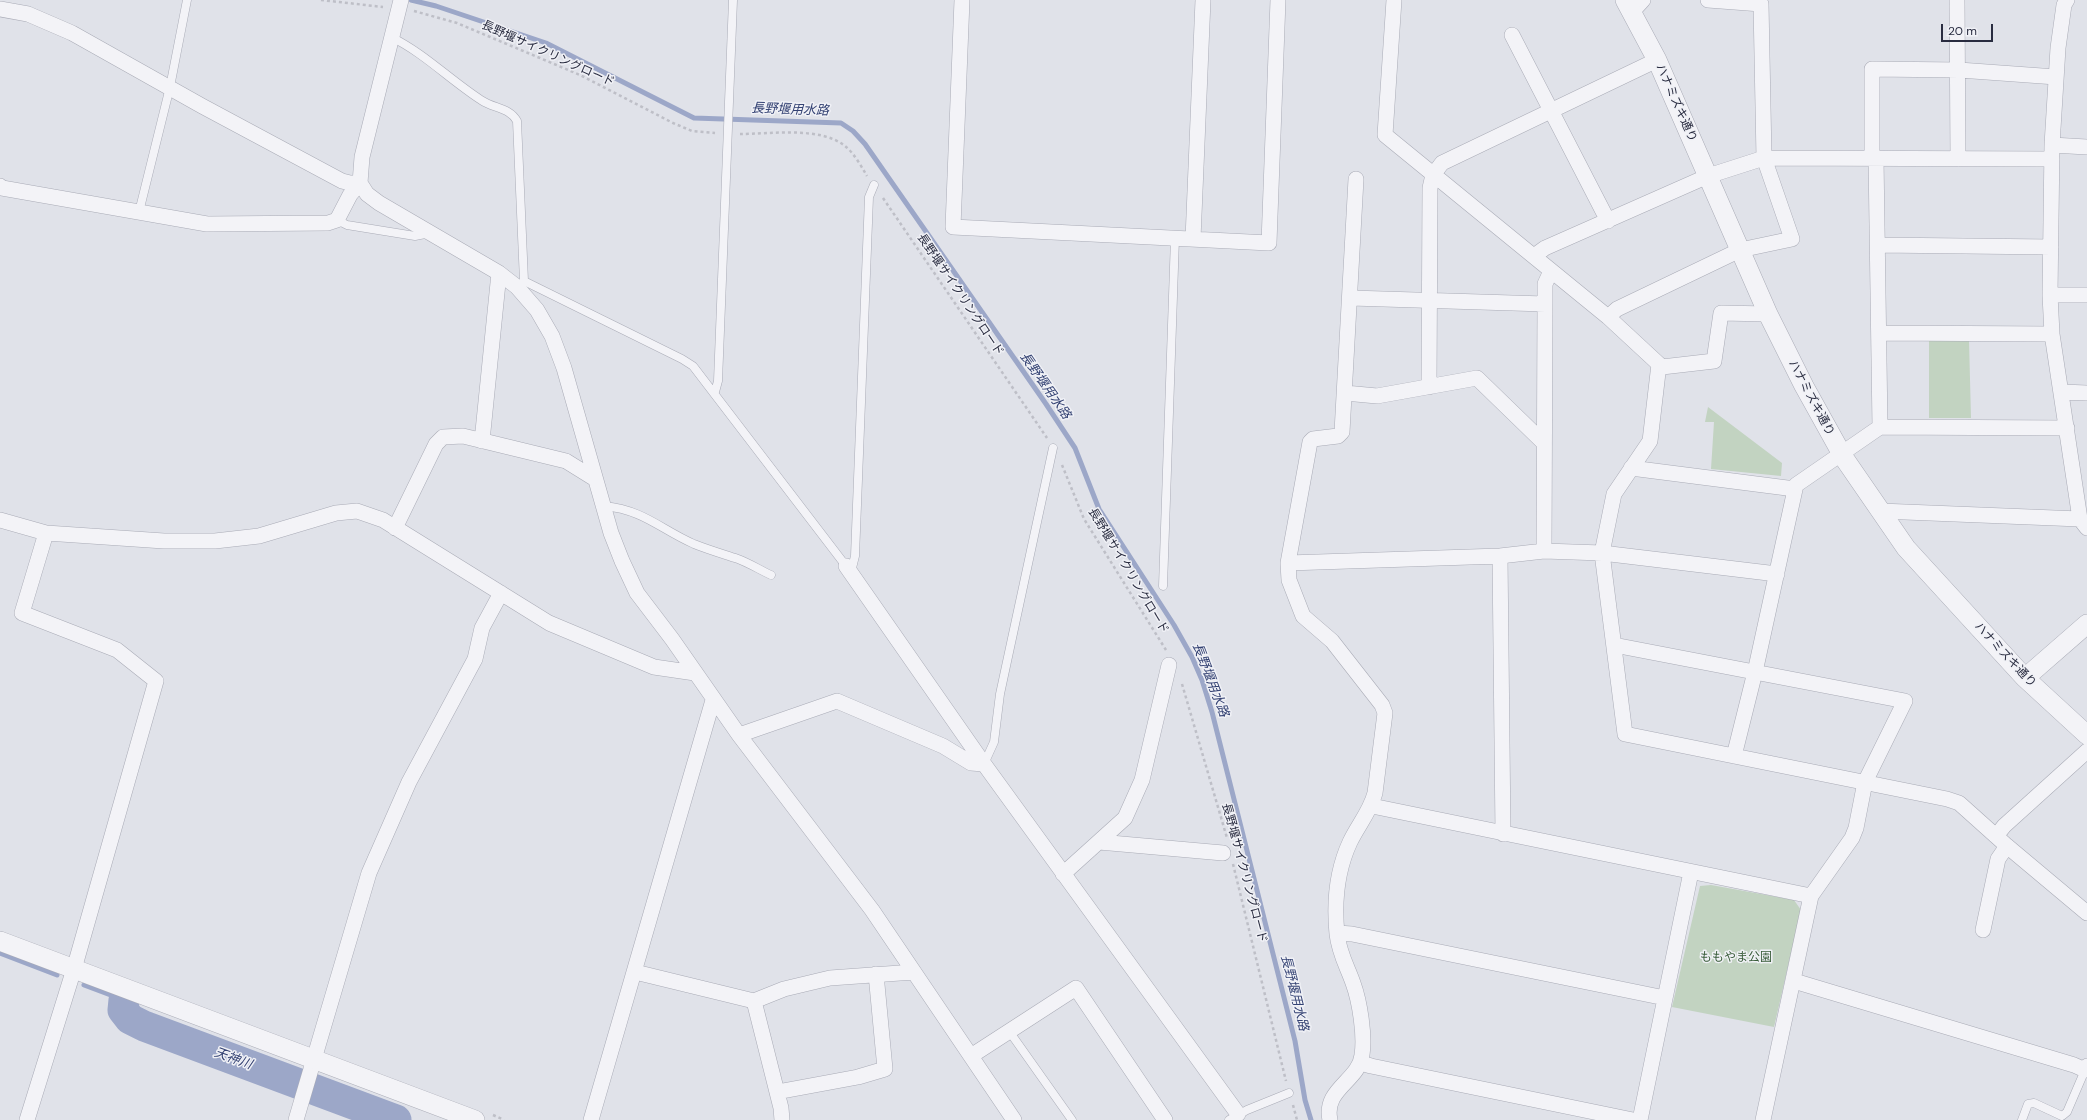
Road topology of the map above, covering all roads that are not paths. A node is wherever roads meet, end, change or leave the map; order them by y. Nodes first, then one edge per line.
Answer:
1 (187, 0) edge
2 (401, 0) edge
3 (733, 0) edge
4 (962, 0) edge
5 (1203, 0) edge
6 (1278, 0) edge
7 (1394, 0) edge
8 (1708, 0) edge
9 (1958, 0) edge
10 (2067, 0) edge
11 (1634, 4) edge
12 (0, 9) edge
13 (1512, 35) dead end
14 (391, 37) junction
15 (1656, 60) junction
16 (1959, 70) junction
17 (2056, 77) junction
18 (170, 87) junction
19 (1551, 112) junction
20 (2087, 147) edge
21 (2052, 152) junction
22 (1764, 158) junction
23 (1874, 158) junction
24 (1958, 158) junction
25 (1433, 175) junction
26 (1708, 176) junction
27 (1356, 179) dead end
28 (360, 183) junction
29 (874, 185) road end
30 (0, 191) edge
31 (140, 212) junction
32 (337, 220) junction
33 (1608, 221) junction
34 (430, 233) junction
35 (1175, 238) junction
36 (1194, 239) junction
37 (1878, 245) junction
38 (2051, 247) junction
39 (1740, 250) junction
40 (1534, 256) junction
41 (1551, 271) junction
42 (499, 273) junction
43 (520, 284) junction
44 (2050, 295) junction
45 (2087, 295) edge
46 (1351, 298) junction
47 (1430, 301) junction
48 (1545, 304) junction
49 (1768, 314) junction
50 (1608, 318) junction
51 (1880, 333) junction
52 (2052, 334) junction
53 (1659, 364) junction
54 (1429, 387) junction
55 (715, 392) junction
56 (2062, 392) junction
57 (1345, 393) junction
58 (2087, 393) edge
59 (1880, 427) junction
60 (2067, 428) junction
61 (482, 441) junction
62 (1544, 443) junction
63 (1053, 448) road end
64 (1841, 454) junction
65 (1632, 468) junction
66 (595, 479) junction
67 (1795, 489) junction
68 (604, 506) junction
69 (1880, 511) junction
70 (0, 520) edge
71 (2084, 523) edge
72 (396, 528) junction
73 (46, 533) junction
74 (1544, 551) junction
75 (1602, 553) junction
76 (1500, 556) junction
77 (1288, 563) junction
78 (849, 570) junction
79 (1777, 574) junction
80 (771, 575) dead end
81 (1162, 586) dead end
82 (501, 592) junction
83 (2087, 624) edge
84 (1614, 645) junction
85 (1170, 661) road end
86 (1755, 672) junction
87 (695, 673) junction
88 (2025, 678) junction
89 (713, 700) junction
90 (739, 735) junction
91 (2087, 735) edge
92 (2087, 751) edge
93 (1734, 756) junction
94 (984, 764) junction
95 (1865, 782) junction
96 (1372, 806) junction
97 (1503, 834) junction
98 (2002, 841) junction
99 (1099, 842) junction
100 (1227, 852) road end
101 (1691, 872) junction
102 (1063, 874) junction
103 (1811, 896) junction
104 (2087, 913) edge
105 (1983, 930) dead end
106 (1337, 933) junction
107 (0, 941) edge
108 (74, 969) junction
109 (635, 972) junction
110 (914, 972) junction
111 (876, 974) junction
112 (1794, 980) junction
113 (1665, 998) junction
114 (754, 1001) junction
115 (1009, 1031) junction
116 (971, 1056) junction
117 (1361, 1063) junction
118 (312, 1065) junction
119 (2086, 1068) edge
120 (777, 1092) junction
121 (1290, 1093) road end
122 (1233, 1117) edge
123 (27, 1120) edge
124 (296, 1120) edge
125 (475, 1120) edge
126 (591, 1120) edge
127 (782, 1120) edge
128 (1014, 1120) edge
129 (1072, 1120) edge
130 (1166, 1120) edge
131 (1330, 1120) edge
132 (1633, 1120) edge
133 (1640, 1120) edge
134 (1763, 1120) edge
135 (2022, 1120) edge

1 - 18 lane
2 - 14 street
3 - 55 lane
4 - 35 street
5 - 36 street
6 - 36 street
7 - 25 street
8 - 22 street
9 - 16 street
10 - 17 street
11 - 15 street, ハナミズキ通り
12 - 18 street
13 - 19 street
14 - 28 street
14 - 43 lane
15 - 19 street
15 - 26 street, ハナミズキ通り
16 - 17 street
16 - 23 street
16 - 24 street
17 - 21 street
18 - 28 street
18 - 31 lane
19 - 25 street
19 - 33 street
20 - 21 street
21 - 24 street
21 - 38 street
22 - 23 street
22 - 26 street
22 - 39 street
23 - 24 street
23 - 37 street
25 - 40 street
25 - 47 street
26 - 33 street
26 - 39 street, ハナミズキ通り
27 - 46 street
28 - 32 street
28 - 34 street
29 - 78 lane
30 - 31 street
31 - 32 street
32 - 34 lane
33 - 40 street
34 - 42 street
35 - 36 street
35 - 81 lane
37 - 38 street
37 - 51 street
38 - 44 street
39 - 49 street, ハナミズキ通り
39 - 50 street
40 - 41 street
41 - 48 street
41 - 50 street
42 - 43 street
42 - 61 street
43 - 55 lane
43 - 66 street
44 - 45 street
44 - 52 street
46 - 47 street
46 - 57 street
47 - 48 street
47 - 54 street
48 - 62 street
49 - 53 street
49 - 64 street, ハナミズキ通り
50 - 53 street
51 - 52 street
51 - 59 street
52 - 56 street
53 - 65 street
54 - 57 street
54 - 62 street
55 - 78 lane
56 - 58 street
56 - 60 street
57 - 77 street
59 - 60 street
59 - 64 street
60 - 71 street
61 - 66 street
61 - 72 street
62 - 74 street
63 - 94 lane
64 - 67 street
64 - 69 street, ハナミズキ通り
65 - 67 street
65 - 75 street
66 - 68 street
67 - 79 street
68 - 80 lane
68 - 87 street
69 - 71 street
69 - 88 street, ハナミズキ通り
70 - 73 street
72 - 73 street
72 - 82 street
73 - 108 street
74 - 75 street
74 - 76 street
75 - 79 street
75 - 84 street
76 - 77 street
76 - 97 street
77 - 96 street
78 - 94 street
79 - 86 street
82 - 87 street
82 - 118 street
83 - 88 street
84 - 86 street
84 - 93 street
85 - 99 street
86 - 93 street
86 - 95 street
87 - 89 street
88 - 91 street, ハナミズキ通り
89 - 90 street
89 - 109 street
90 - 94 street
90 - 110 street
92 - 98 street
93 - 95 street
94 - 102 street
95 - 98 street
95 - 103 street
96 - 97 street
96 - 106 street
97 - 101 street
98 - 104 street
98 - 105 street
99 - 100 street
99 - 102 street
101 - 103 street
101 - 113 street
102 - 122 street
103 - 112 street
106 - 113 street
106 - 117 street
107 - 108 street
108 - 118 street
108 - 123 street
109 - 114 street
109 - 126 street
110 - 111 street
110 - 116 street
111 - 114 street
111 - 120 street
112 - 119 street
112 - 134 street
113 - 133 street
114 - 120 street
115 - 116 street
115 - 129 lane
115 - 130 street
116 - 128 street
117 - 131 street
117 - 132 street
118 - 124 street
118 - 125 street
119 - 135 lane
120 - 127 street
121 - 122 lane

